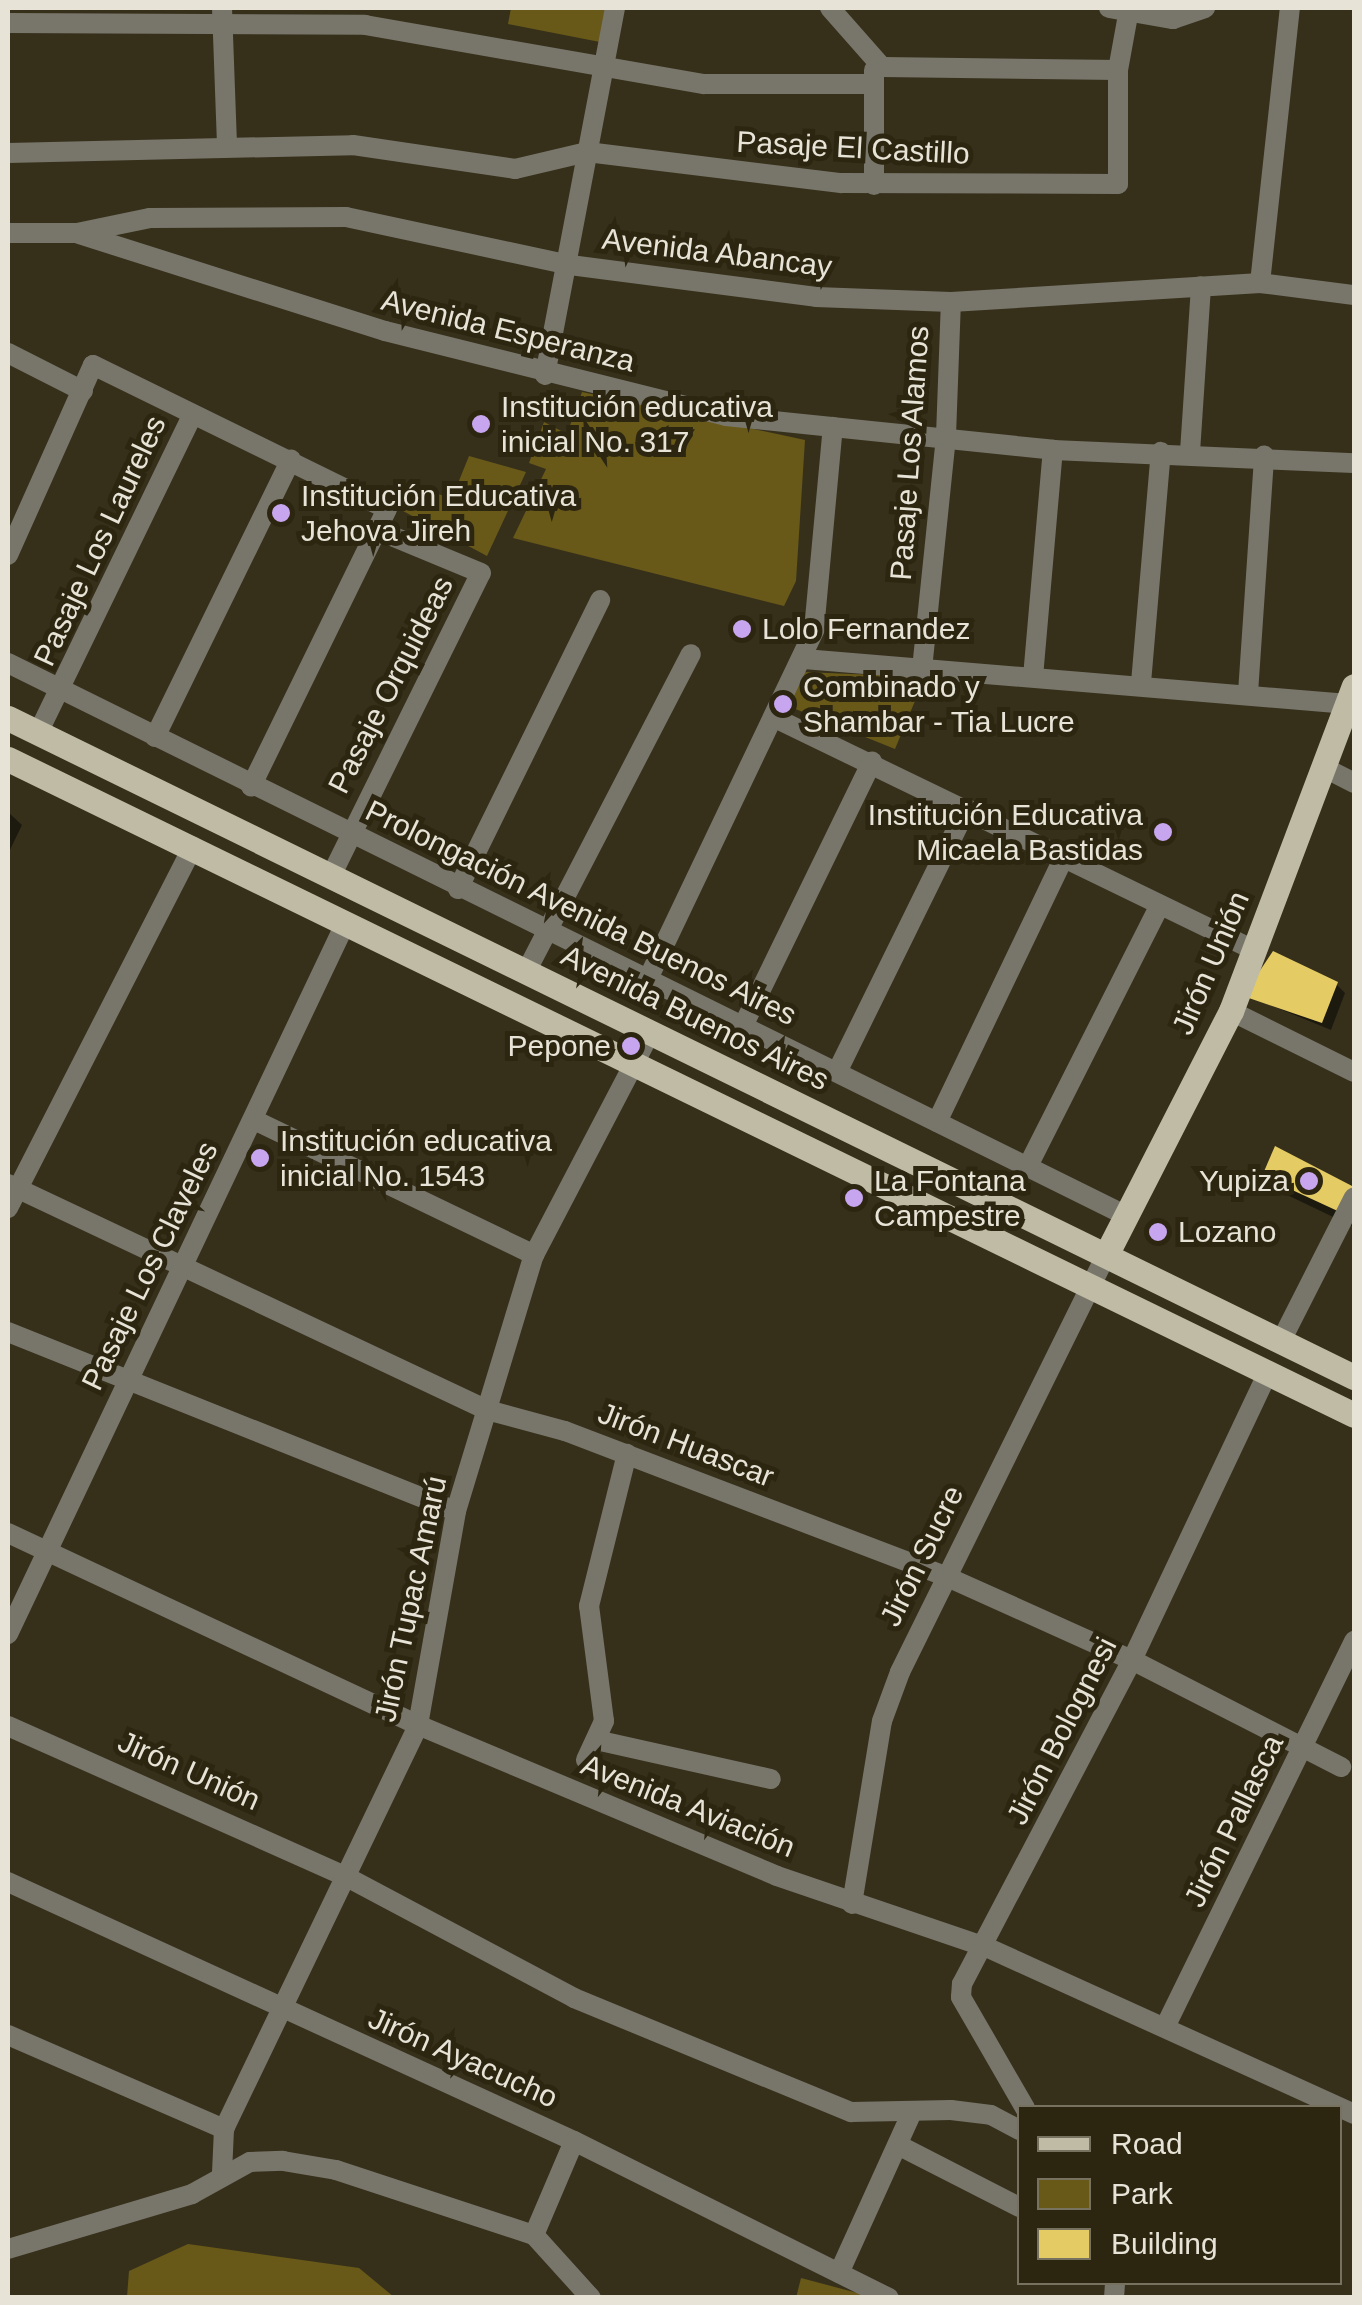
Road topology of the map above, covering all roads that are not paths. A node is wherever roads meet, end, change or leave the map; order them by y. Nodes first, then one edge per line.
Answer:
1 (615, 8) edge
2 (830, 8) edge
3 (1206, 8) edge
4 (1290, 8) edge
5 (1118, 11) edge
6 (222, 16) edge
7 (8, 23) edge
8 (605, 69) junction
9 (1118, 70) junction
10 (874, 74) junction
11 (227, 146) junction
12 (586, 152) junction
13 (8, 153) edge
14 (874, 184) junction
15 (8, 233) edge
16 (77, 233) junction
17 (570, 265) junction
18 (1260, 282) junction
19 (1201, 286) junction
20 (1354, 294) edge
21 (951, 302) junction
22 (8, 352) edge
23 (544, 374) junction
24 (83, 391) junction
25 (192, 416) junction
26 (833, 427) junction
27 (946, 436) junction
28 (1053, 450) junction
29 (1161, 452) junction
30 (1190, 452) junction
31 (1264, 456) junction
32 (291, 459) junction
33 (1354, 462) edge
34 (376, 530) junction
35 (8, 555) edge
36 (600, 600) dead end
37 (691, 654) dead end
38 (804, 659) junction
39 (8, 664) edge
40 (922, 668) junction
41 (1033, 677) junction
42 (1141, 682) junction
43 (62, 692) junction
44 (1248, 693) junction
45 (1351, 695) edge
46 (8, 718) edge
47 (775, 718) junction
48 (38, 733) junction
49 (155, 737) junction
50 (8, 759) edge
51 (872, 761) junction
52 (1325, 768) junction
53 (1354, 783) edge
54 (250, 786) junction
55 (967, 808) junction
56 (348, 834) junction
57 (193, 847) junction
58 (1065, 855) junction
59 (330, 878) junction
60 (458, 889) junction
61 (1160, 905) junction
62 (344, 924) junction
63 (547, 931) junction
64 (1254, 950) junction
65 (526, 972) junction
66 (646, 983) junction
67 (1231, 1011) junction
68 (744, 1024) junction
69 (650, 1032) junction
70 (637, 1067) junction
71 (837, 1072) junction
72 (1354, 1072) edge
73 (254, 1120) junction
74 (937, 1122) junction
75 (1029, 1164) junction
76 (10, 1193) edge
77 (1354, 1197) edge
78 (1127, 1216) junction
79 (534, 1255) junction
80 (1106, 1255) junction
81 (181, 1268) junction
82 (1088, 1285) junction
83 (8, 1332) edge
84 (1281, 1341) junction
85 (1267, 1375) junction
86 (1354, 1377) edge
87 (127, 1383) junction
88 (487, 1410) junction
89 (1354, 1415) edge
90 (626, 1454) junction
91 (456, 1510) junction
92 (8, 1533) edge
93 (48, 1551) junction
94 (945, 1576) junction
95 (8, 1634) edge
96 (1354, 1641) edge
97 (1132, 1660) junction
98 (418, 1725) junction
99 (8, 1726) edge
100 (596, 1740) junction
101 (1304, 1745) junction
102 (586, 1760) dead end
103 (1341, 1768) dead end
104 (772, 1779) dead end
105 (344, 1875) junction
106 (8, 1882) edge
107 (852, 1904) junction
108 (986, 1946) junction
109 (281, 2010) junction
110 (1166, 2025) junction
111 (8, 2035) edge
112 (1023, 2105) edge
113 (1335, 2105) edge
114 (911, 2114) junction
115 (1017, 2128) edge
116 (224, 2129) junction
117 (574, 2140) junction
118 (898, 2145) junction
119 (222, 2173) junction
120 (1017, 2206) edge
121 (534, 2235) junction
122 (8, 2249) edge
123 (839, 2272) junction
124 (572, 2287) edge
125 (591, 2298) edge
126 (888, 2298) edge

1 - 8 street
2 - 10 street
3 - 5 street
4 - 18 street
5 - 9 street
6 - 7 street
6 - 8 street
6 - 11 street
8 - 10 street
8 - 12 street
9 - 10 street
9 - 14 street, Pasaje El Castillo
10 - 14 street
11 - 12 street, Pasaje El Castillo
11 - 13 street, Pasaje El Castillo
12 - 14 street, Pasaje El Castillo
12 - 17 street
15 - 16 street
16 - 17 street, Avenida Abancay
16 - 23 street, Avenida Esperanza
17 - 21 street, Avenida Abancay
17 - 23 street
18 - 19 street, Avenida Abancay
18 - 20 street, Avenida Abancay
19 - 21 street, Avenida Abancay
19 - 30 street
21 - 27 street, Pasaje Los Alamos
22 - 24 street
23 - 26 street, Avenida Esperanza
24 - 25 street
24 - 35 street
25 - 32 street
25 - 43 street, Pasaje Los Laureles
26 - 27 street, Avenida Esperanza
26 - 38 street
27 - 28 street, Avenida Esperanza
27 - 40 street, Pasaje Los Alamos
28 - 29 street, Avenida Esperanza
28 - 41 street
29 - 30 street, Avenida Esperanza
29 - 42 street
30 - 31 street, Avenida Esperanza
31 - 33 street, Avenida Esperanza
31 - 44 street
32 - 34 street
32 - 49 street
34 - 54 street
34 - 56 street, Pasaje Orquideas
36 - 60 street
37 - 63 street
38 - 40 street
38 - 47 street
39 - 43 street, Prolongación Avenida Buenos Aires
40 - 41 street
41 - 42 street
42 - 44 street
43 - 48 street, Pasaje Los Laureles
43 - 49 street, Prolongación Avenida Buenos Aires
44 - 45 street
45 - 52 main road, Jirón Unión
46 - 48 main road, Avenida Buenos Aires
47 - 51 street
47 - 66 street
48 - 59 main road, Avenida Buenos Aires
49 - 54 street, Prolongación Avenida Buenos Aires
50 - 57 main road
51 - 55 street
51 - 68 street
52 - 53 street
52 - 64 main road, Jirón Unión
54 - 56 street, Prolongación Avenida Buenos Aires
55 - 58 street
55 - 71 street
56 - 59 street, Pasaje Orquideas
56 - 60 street, Prolongación Avenida Buenos Aires
57 - 62 main road
57 - 76 street
58 - 61 street
58 - 74 street
59 - 65 main road, Avenida Buenos Aires
60 - 63 street, Prolongación Avenida Buenos Aires
61 - 64 street
61 - 75 street
62 - 70 main road
62 - 73 street, Pasaje Los Claveles
63 - 65 street
63 - 66 street, Prolongación Avenida Buenos Aires
64 - 67 main road, Jirón Unión
65 - 69 main road, Avenida Buenos Aires
66 - 68 street, Prolongación Avenida Buenos Aires
67 - 72 street
67 - 78 main road, Jirón Unión
68 - 71 street, Prolongación Avenida Buenos Aires
69 - 70 street, Jirón Tupac Amarú
69 - 80 main road, Avenida Buenos Aires
70 - 79 street, Jirón Tupac Amarú
70 - 82 main road
71 - 74 street, Prolongación Avenida Buenos Aires
73 - 79 street
73 - 81 street, Pasaje Los Claveles
74 - 75 street, Prolongación Avenida Buenos Aires
75 - 78 street, Prolongación Avenida Buenos Aires
76 - 81 street, Jirón Huascar
77 - 84 street
78 - 80 main road, Jirón Unión
79 - 88 street, Jirón Tupac Amarú
80 - 82 street, Jirón Sucre
80 - 84 main road, Avenida Buenos Aires
81 - 87 street, Pasaje Los Claveles
81 - 88 street, Jirón Huascar
82 - 85 main road
82 - 94 street, Jirón Sucre
83 - 87 street
84 - 86 main road, Avenida Buenos Aires
85 - 89 main road
85 - 97 street, Jirón Bolognesi
87 - 91 street
87 - 93 street, Pasaje Los Claveles
88 - 90 street, Jirón Huascar
88 - 91 street, Jirón Tupac Amarú
90 - 94 street, Jirón Huascar
90 - 100 street
91 - 98 street, Jirón Tupac Amarú
92 - 93 street, Avenida Aviación
93 - 95 street, Pasaje Los Claveles
93 - 98 street, Avenida Aviación
94 - 97 street, Jirón Huascar
94 - 107 street, Jirón Sucre
96 - 101 street, Jirón Pallasca
97 - 101 street, Jirón Huascar
97 - 108 street, Jirón Bolognesi
98 - 105 street, Jirón Tupac Amarú
98 - 107 street, Avenida Aviación
99 - 105 street, Jirón Unión
100 - 102 street
100 - 104 street
101 - 103 street, Jirón Huascar
101 - 110 street, Jirón Pallasca
105 - 109 street, Jirón Tupac Amarú
105 - 114 street, Jirón Unión
106 - 109 street, Jirón Ayacucho
107 - 108 street, Avenida Aviación
108 - 110 street, Avenida Aviación
108 - 112 street, Jirón Bolognesi
109 - 116 street, Jirón Tupac Amarú
109 - 117 street, Jirón Ayacucho
110 - 113 street, Avenida Aviación
111 - 116 street
114 - 115 street, Jirón Unión
114 - 118 street
116 - 119 street, Jirón Tupac Amarú
117 - 121 street
117 - 123 street, Jirón Ayacucho
118 - 120 street
118 - 123 street
119 - 121 street
119 - 122 street
121 - 124 street
123 - 126 street, Jirón Ayacucho
124 - 125 street

